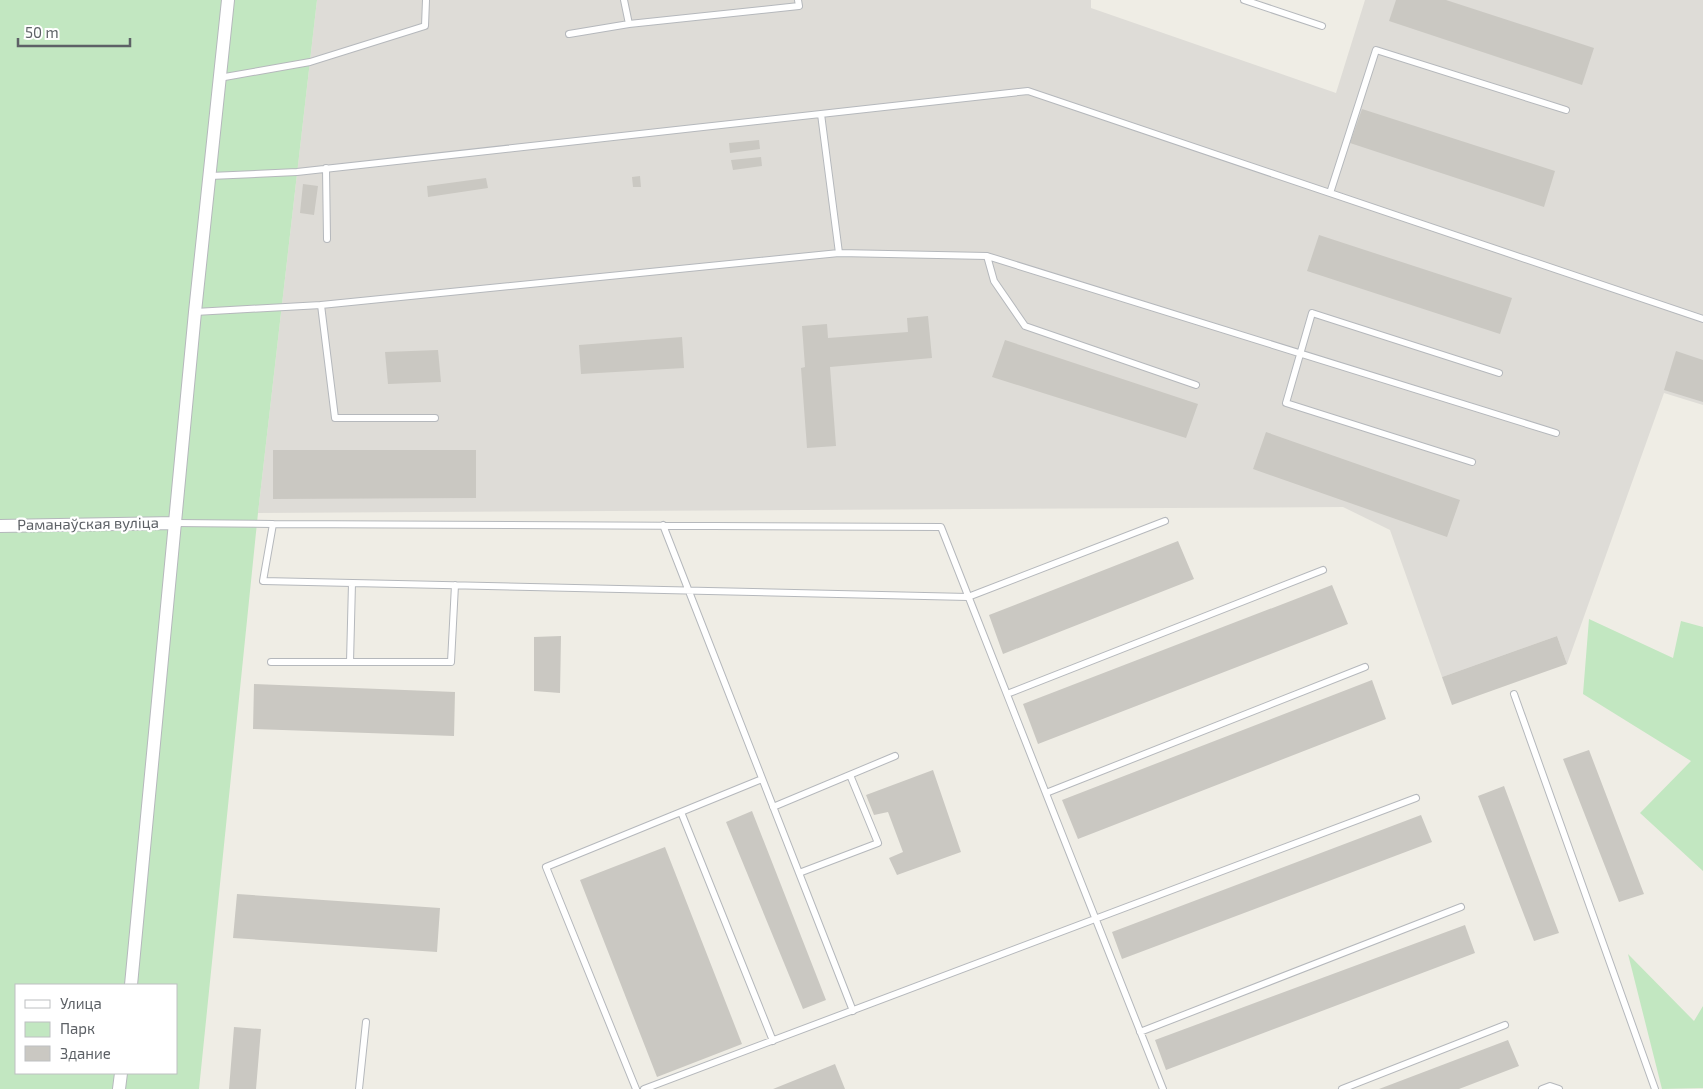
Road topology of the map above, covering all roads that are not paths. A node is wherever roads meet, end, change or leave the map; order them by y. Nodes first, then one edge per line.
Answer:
1 (228, 0) edge
2 (426, 0) edge
3 (624, 0) edge
4 (798, 0) edge
5 (1244, 0) edge
6 (629, 24) junction
7 (1322, 26) dead end
8 (569, 34) dead end
9 (219, 78) junction
10 (1566, 110) dead end
11 (821, 114) junction
12 (326, 168) junction
13 (210, 176) junction
14 (1330, 193) junction
15 (327, 239) dead end
16 (839, 253) junction
17 (987, 256) junction
18 (321, 305) junction
19 (195, 312) junction
20 (1703, 319) edge
21 (1299, 353) junction
22 (1499, 373) dead end
23 (1196, 385) dead end
24 (435, 418) dead end
25 (1556, 433) dead end
26 (1472, 462) dead end
27 (1165, 521) dead end
28 (176, 522) junction
29 (273, 524) junction
30 (662, 525) junction
31 (0, 526) edge
32 (1323, 570) dead end
33 (352, 583) junction
34 (455, 585) junction
35 (688, 590) junction
36 (968, 596) junction
37 (271, 662) dead end
38 (350, 662) junction
39 (1365, 667) dead end
40 (1006, 694) junction
41 (1514, 694) dead end
42 (895, 756) dead end
43 (850, 775) junction
44 (762, 779) junction
45 (1046, 793) junction
46 (1416, 798) dead end
47 (773, 807) junction
48 (681, 812) junction
49 (799, 874) junction
50 (1461, 907) dead end
51 (1096, 918) junction
52 (131, 984) edge
53 (853, 1010) junction
54 (366, 1022) dead end
55 (1505, 1026) dead end
56 (1140, 1032) junction
57 (773, 1040) junction
58 (121, 1074) edge
59 (119, 1089) edge
60 (359, 1089) edge
61 (636, 1089) edge
62 (644, 1089) edge
63 (1163, 1089) edge
64 (1342, 1089) edge
65 (1542, 1089) edge
66 (1559, 1089) edge
67 (1655, 1089) edge

1 - 9 street
2 - 9 lane
3 - 6 lane
4 - 6 lane
5 - 7 lane
6 - 8 lane
9 - 13 street
10 - 14 lane
11 - 12 lane
11 - 14 lane
11 - 16 lane
12 - 13 lane
12 - 15 lane
13 - 19 street
14 - 20 lane
16 - 17 lane
16 - 18 lane
17 - 21 lane
17 - 23 lane
18 - 19 lane
18 - 24 lane
19 - 28 street
21 - 22 lane
21 - 25 lane
21 - 26 lane
27 - 36 lane
28 - 29 lane
28 - 31 street, Раманаўская вуліца
28 - 52 street
29 - 30 lane
29 - 33 lane
30 - 35 lane
30 - 36 lane
32 - 40 lane
33 - 34 lane
33 - 38 lane
34 - 35 lane
34 - 38 lane
35 - 36 lane
35 - 44 lane
36 - 40 lane
37 - 38 lane
39 - 45 lane
40 - 45 lane
41 - 67 lane
42 - 43 lane
43 - 47 lane
43 - 49 lane
44 - 47 lane
44 - 48 lane
45 - 51 lane
46 - 51 lane
47 - 49 lane
48 - 57 lane
48 - 61 lane
49 - 53 lane
50 - 56 lane
51 - 53 lane
51 - 56 lane
53 - 57 lane
54 - 60 lane
55 - 64 lane
56 - 63 lane
57 - 62 lane
58 - 59 street
65 - 66 lane

